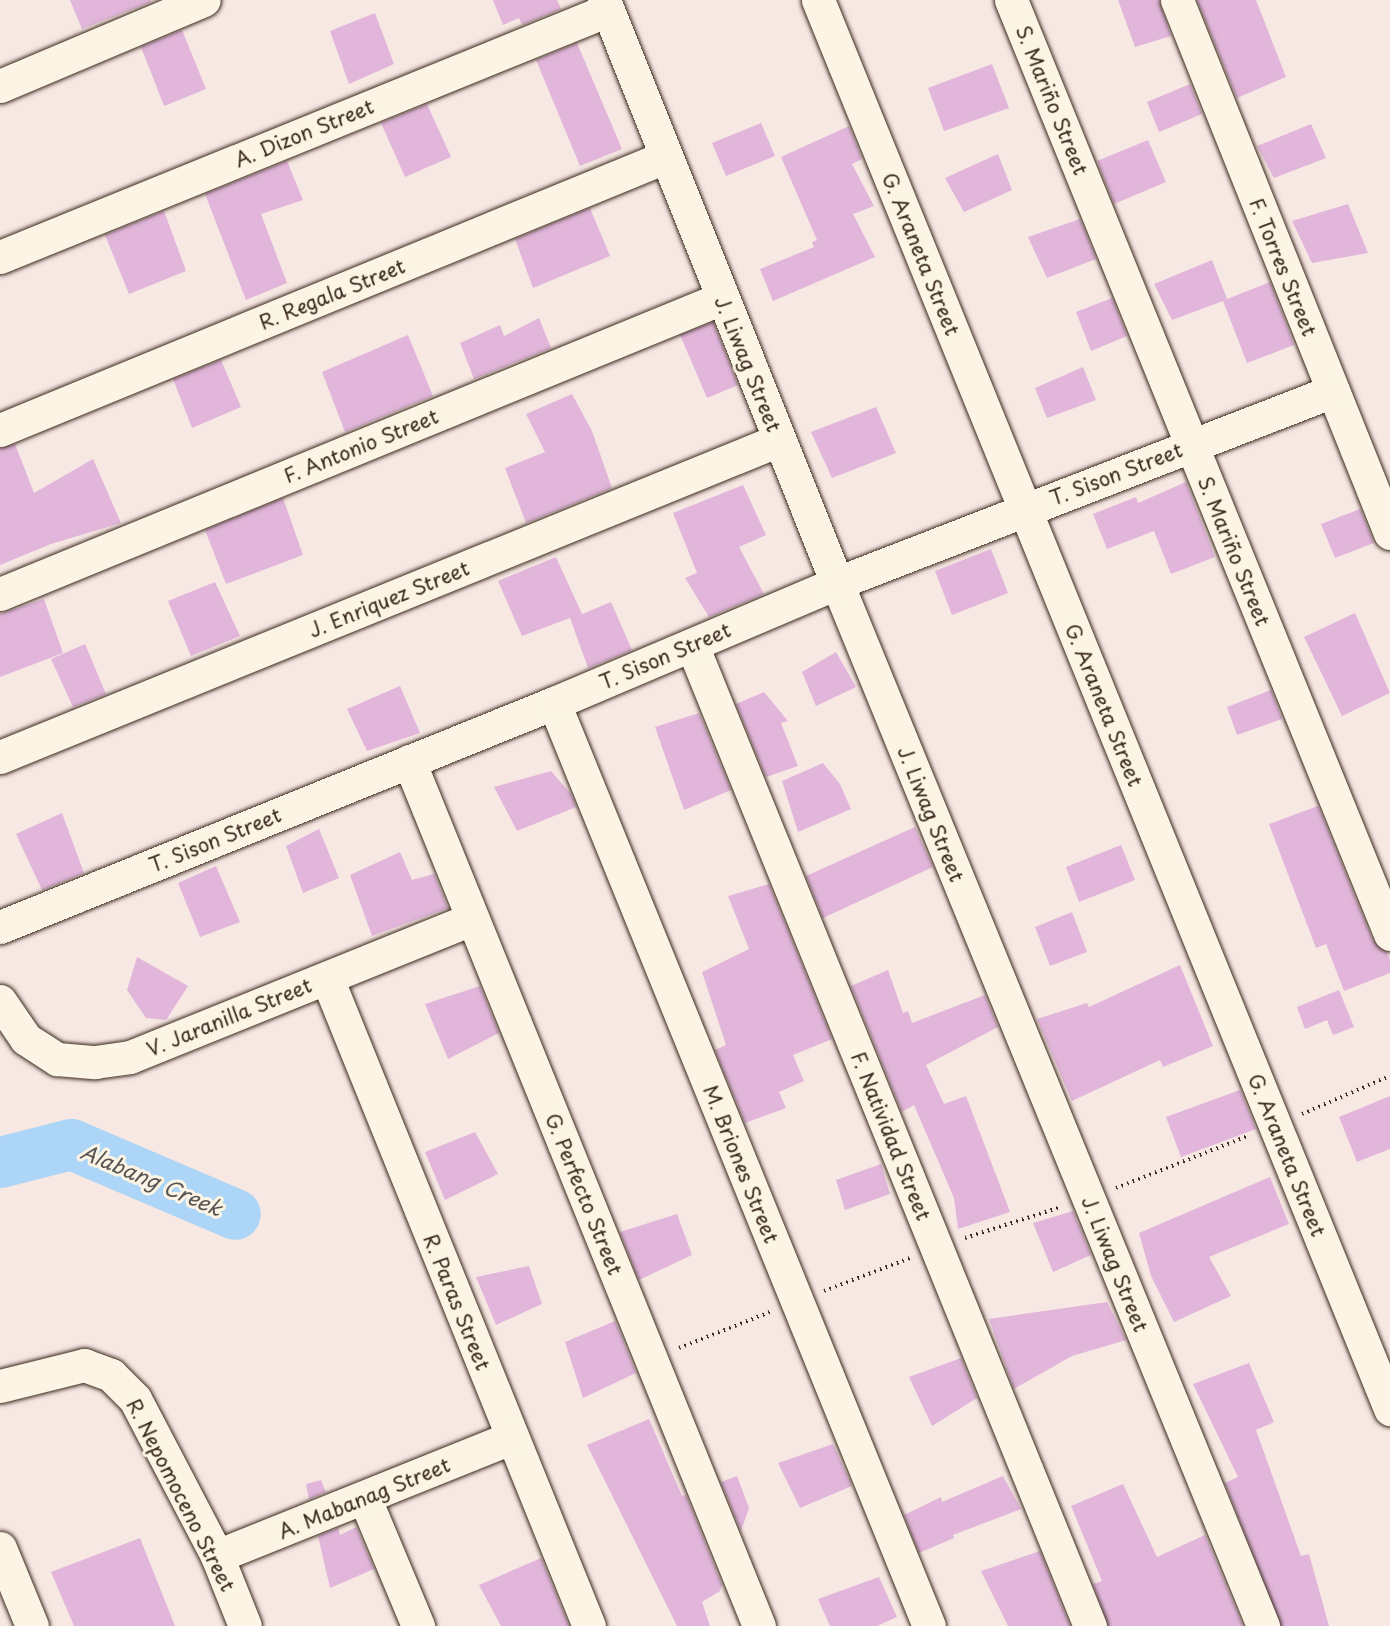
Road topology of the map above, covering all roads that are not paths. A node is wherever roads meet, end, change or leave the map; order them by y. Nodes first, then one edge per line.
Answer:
1 (204, 0) edge
2 (818, 0) edge
3 (1011, 0) edge
4 (1177, 0) edge
5 (606, 5) edge
6 (0, 86) edge
7 (665, 158) junction
8 (0, 257) edge
9 (722, 298) junction
10 (1333, 392) junction
11 (0, 430) edge
12 (779, 440) junction
13 (1191, 446) junction
14 (1024, 509) junction
15 (1390, 533) edge
16 (837, 583) junction
17 (0, 594) edge
18 (692, 645) junction
19 (554, 703) junction
20 (0, 757) edge
21 (409, 761) junction
22 (472, 920) junction
23 (0, 927) edge
24 (1390, 934) edge
25 (327, 978) junction
26 (0, 1001) edge
27 (0, 1386) edge
28 (1390, 1409) edge
29 (511, 1438) junction
30 (365, 1499) junction
31 (0, 1548) edge
32 (217, 1556) junction
33 (32, 1626) edge
34 (245, 1626) edge
35 (418, 1626) edge
36 (589, 1626) edge
37 (759, 1626) edge
38 (929, 1626) edge
39 (1090, 1626) edge
40 (1263, 1626) edge

1 - 6 street
2 - 14 street, G. Araneta Street
3 - 13 street, S. Mariño Street
4 - 10 street, F. Torres Street
5 - 7 street, J. Liwag Street
5 - 8 street, A. Dizon Street
7 - 9 street, J. Liwag Street
7 - 11 street, R. Regala Street
9 - 12 street, J. Liwag Street
9 - 17 street, F. Antonio Street
10 - 13 street, T. Sison Street
10 - 15 street, F. Torres Street
12 - 16 street, J. Liwag Street
12 - 20 street, J. Enriquez Street
13 - 14 street, T. Sison Street
13 - 24 street, S. Mariño Street
14 - 16 street, T. Sison Street
14 - 28 street, G. Araneta Street
16 - 18 street, T. Sison Street
16 - 40 street, J. Liwag Street
18 - 19 street, T. Sison Street
18 - 39 street, F. Natividad Street
19 - 21 street, T. Sison Street
19 - 38 street, M. Briones Street
21 - 22 street, G. Perfecto Street
21 - 23 street, T. Sison Street
22 - 25 street, V. Jaranilla Street
22 - 37 street, G. Perfecto Street
25 - 26 street, V. Jaranilla Street
25 - 29 street, R. Paras Street
27 - 32 street, R. Nepomoceno Street
29 - 30 street, A. Mabanag Street
29 - 36 street, R. Paras Street
30 - 32 street, A. Mabanag Street
30 - 35 street
31 - 33 street
32 - 34 street, R. Nepomoceno Street

